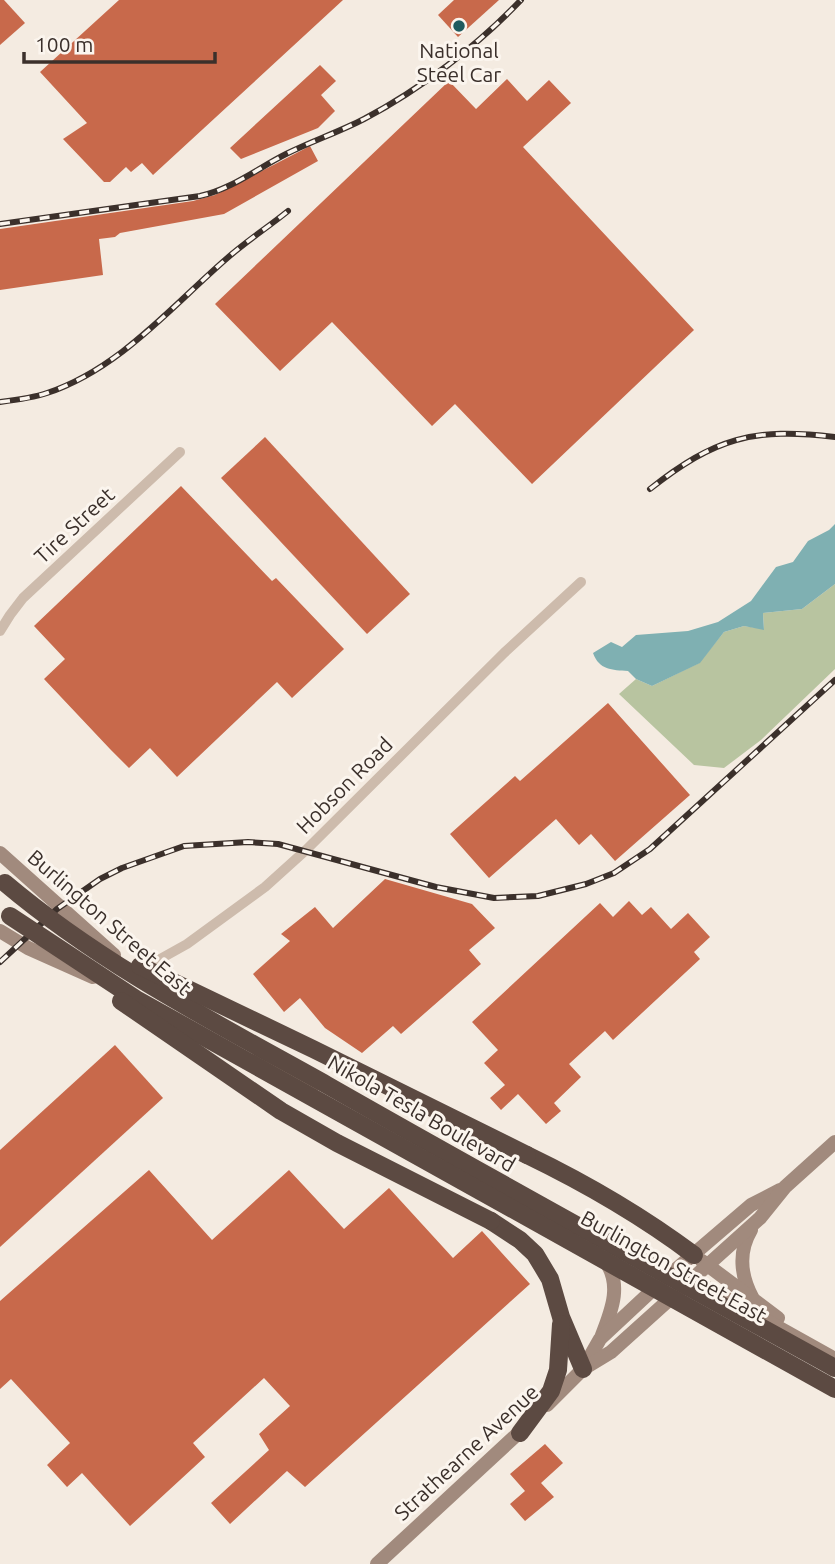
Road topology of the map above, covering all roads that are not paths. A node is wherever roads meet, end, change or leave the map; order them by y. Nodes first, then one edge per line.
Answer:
1 (180, 452) dead end
2 (581, 582) dead end
3 (0, 631) edge
4 (0, 853) edge
5 (2, 881) edge
6 (3, 919) edge
7 (135, 973) junction
8 (113, 986) junction
9 (192, 1022) junction
10 (835, 1142) edge
11 (495, 1184) junction
12 (785, 1187) junction
13 (761, 1218) junction
14 (582, 1239) junction
15 (701, 1260) junction
16 (675, 1270) junction
17 (692, 1279) junction
18 (660, 1283) junction
19 (677, 1293) junction
20 (752, 1298) junction
21 (561, 1317) junction
22 (600, 1339) junction
23 (821, 1350) junction
24 (835, 1359) edge
25 (835, 1368) edge
26 (583, 1369) junction
27 (835, 1379) edge
28 (835, 1389) edge
29 (520, 1433) junction
30 (377, 1564) edge

1 - 3 street, Tire Street
2 - 7 street, Hobson Road
4 - 7 main road, Burlington Street East
5 - 15 highway, bridge
5 - 25 highway, Nikola Tesla Boulevard, bridge
6 - 8 main road, Burlington Street East
6 - 21 highway, bridge
6 - 28 highway, Nikola Tesla Boulevard, bridge
7 - 8 street, Hobson Road
7 - 9 main road, Burlington Street East
8 - 9 main road, Burlington Street East
9 - 11 main road, Burlington Street East
10 - 12 main road, Strathearne Avenue
11 - 14 main road, Burlington Street East
11 - 16 main road, Burlington Street East
12 - 13 main road, Strathearne Avenue
12 - 15 main road, Strathearne Avenue
13 - 15 main road, Strathearne Avenue
13 - 20 main road
14 - 18 main road, Burlington Street East
14 - 22 main road
15 - 16 main road, Strathearne Avenue
15 - 17 main road, Strathearne Avenue
15 - 20 main road
16 - 17 main road, Burlington Street East
16 - 18 main road, Strathearne Avenue
17 - 19 main road, Strathearne Avenue
17 - 23 main road, Burlington Street East
18 - 19 main road, Burlington Street East
18 - 22 main road, Strathearne Avenue
19 - 26 main road, Strathearne Avenue
19 - 27 main road, Burlington Street East
20 - 23 main road
21 - 26 highway
21 - 29 highway
22 - 26 main road, Strathearne Avenue
23 - 24 main road, Burlington Street East
26 - 29 main road, Strathearne Avenue
29 - 30 main road, Strathearne Avenue

